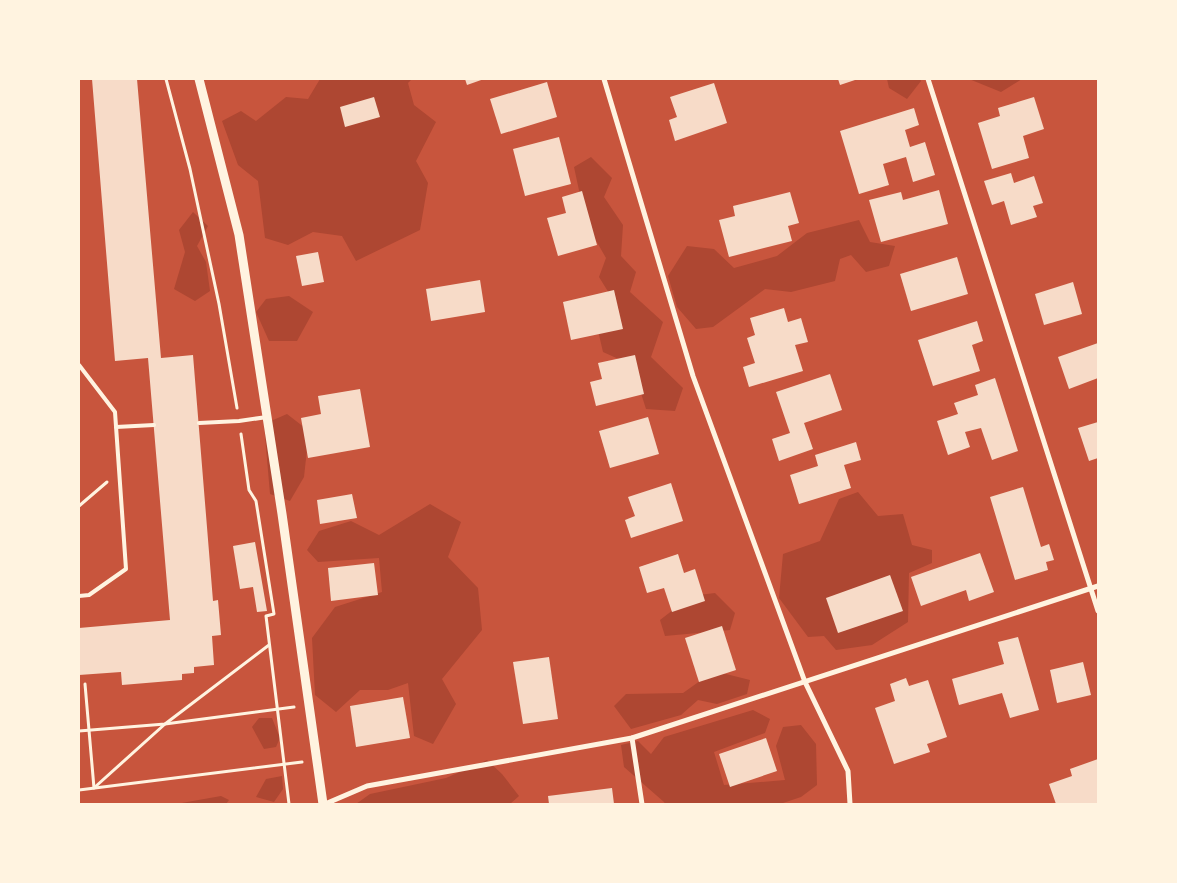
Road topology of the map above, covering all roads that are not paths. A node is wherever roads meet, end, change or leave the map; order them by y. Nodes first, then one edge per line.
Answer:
1 (198, 79) edge
2 (604, 79) edge
3 (928, 79) edge
4 (79, 365) edge
5 (266, 417) junction
6 (199, 423) dead end
7 (154, 425) dead end
8 (116, 427) junction
9 (1098, 586) edge
10 (1091, 588) junction
11 (79, 596) edge
12 (1098, 611) edge
13 (805, 682) junction
14 (632, 738) junction
15 (324, 804) edge
16 (642, 804) edge
17 (850, 804) edge

1 - 5 street
2 - 13 street
3 - 10 street
4 - 8 lane
5 - 6 lane
5 - 15 street
7 - 8 lane
8 - 11 lane
9 - 10 street
10 - 12 street
10 - 13 street
13 - 14 street
13 - 17 street
14 - 15 street
14 - 16 street

